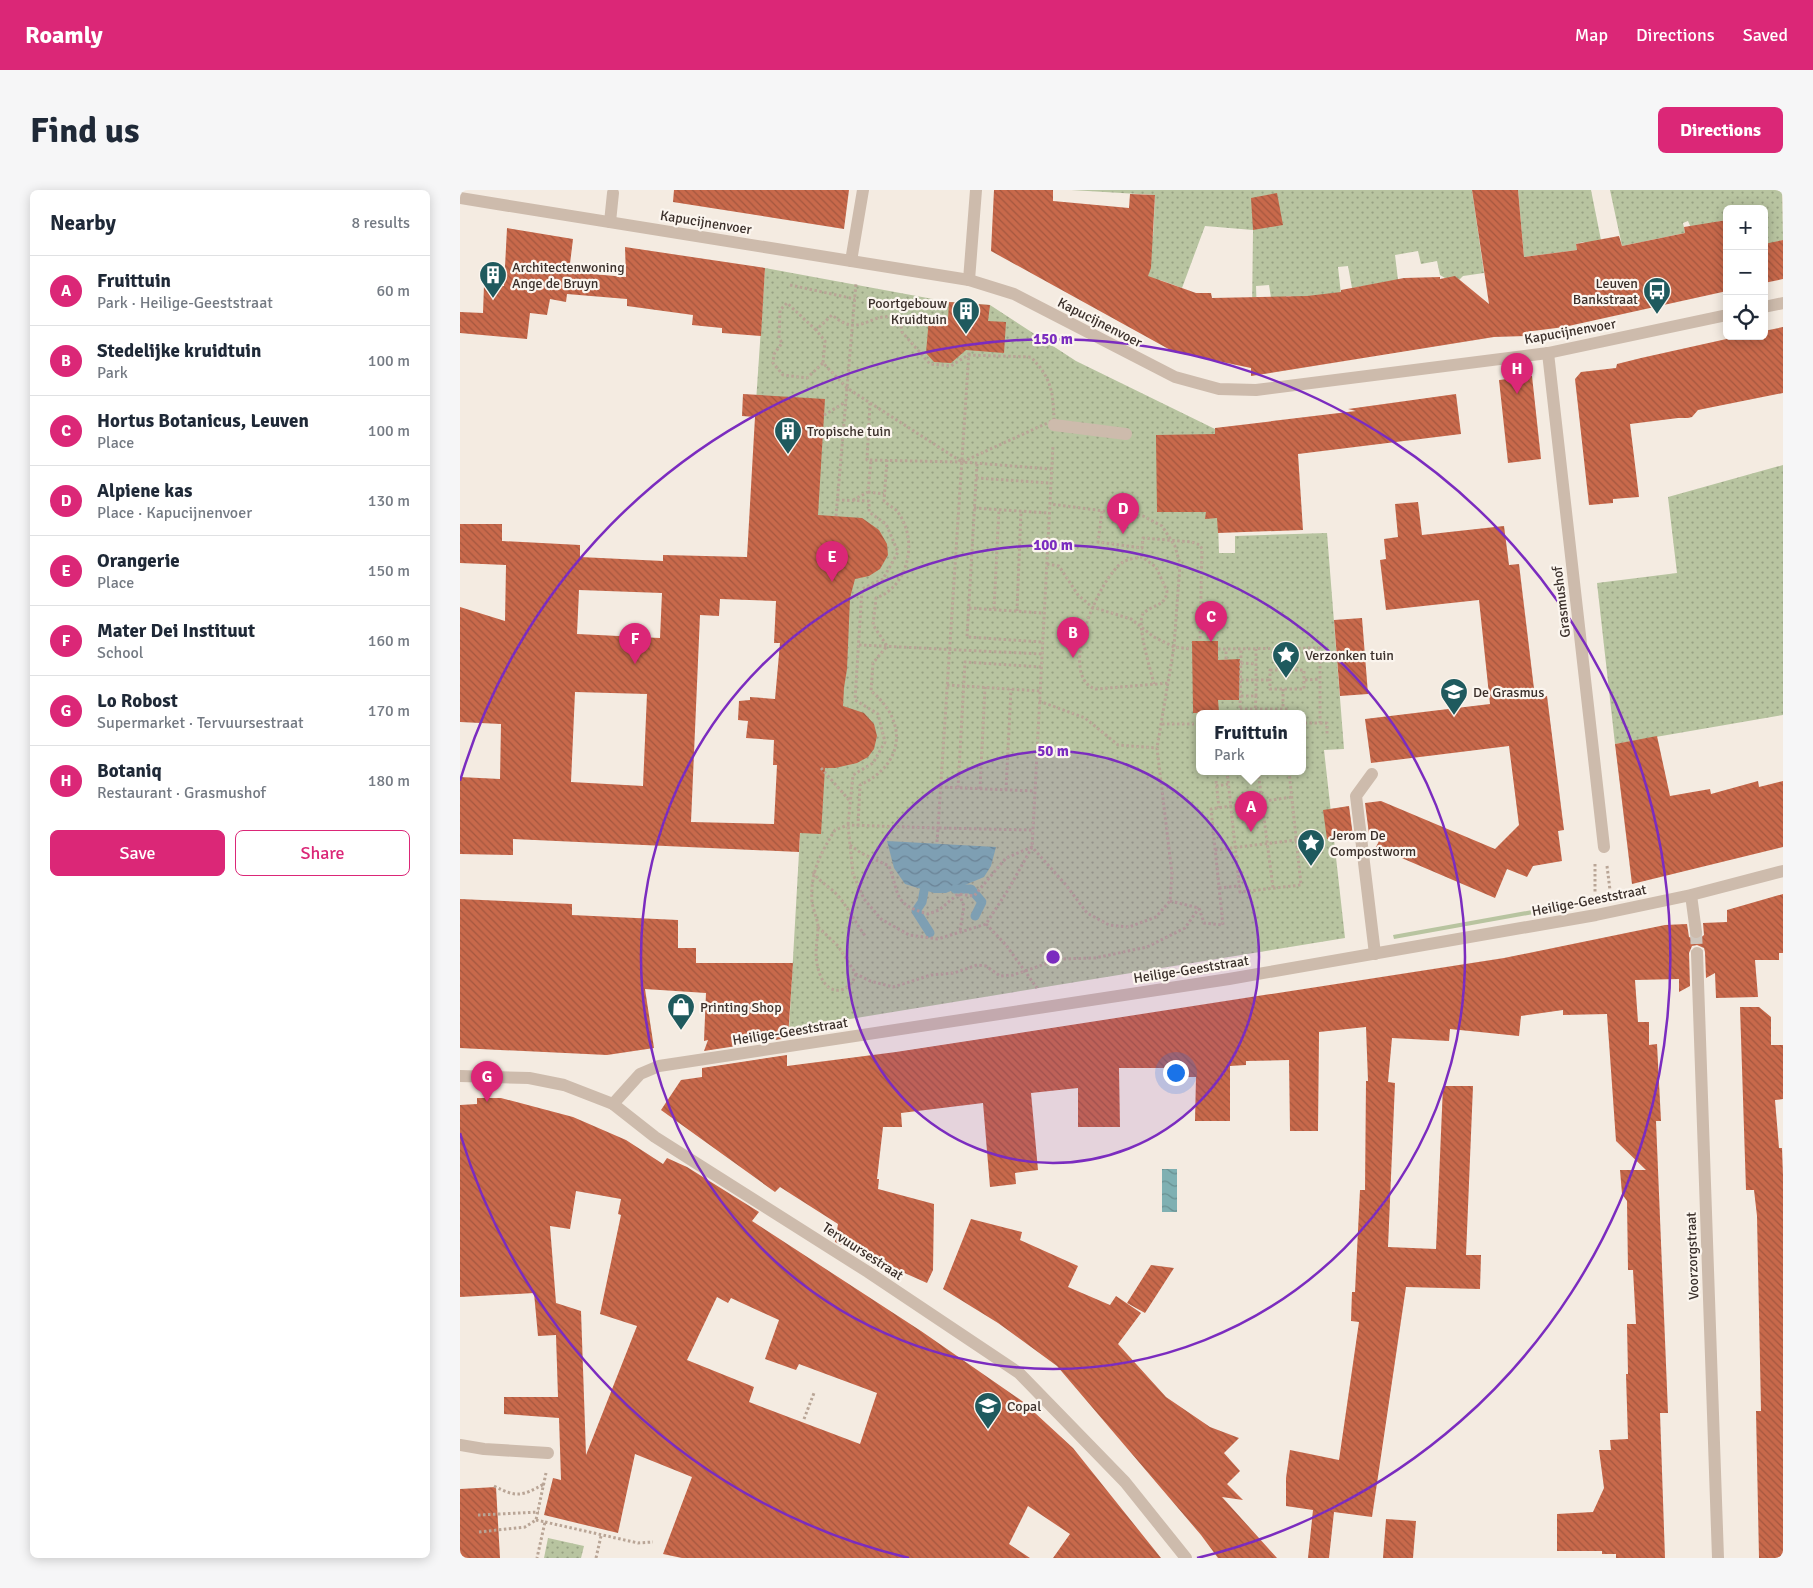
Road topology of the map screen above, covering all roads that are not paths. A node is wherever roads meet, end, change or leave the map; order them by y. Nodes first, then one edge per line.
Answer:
1 (862, 190) edge
2 (976, 190) edge
3 (613, 193) dead end
4 (460, 198) edge
5 (610, 222) junction
6 (851, 261) junction
7 (969, 280) junction
8 (1783, 303) edge
9 (1768, 306) edge
10 (1723, 317) edge
11 (1548, 352) junction
12 (1054, 422) road end
13 (1126, 434) dead end
14 (1372, 774) dead end
15 (1604, 847) dead end
16 (1783, 872) edge
17 (1691, 895) junction
18 (1696, 932) tunnel mouth
19 (1697, 953) tunnel mouth
20 (1375, 954) junction
21 (460, 1076) edge
22 (613, 1104) junction
23 (460, 1445) edge
24 (548, 1453) road end
25 (1186, 1558) edge
26 (1718, 1558) edge

1 - 6 street
2 - 7 street
3 - 5 street
4 - 5 street, Kapucijnenvoer
5 - 6 street, Kapucijnenvoer
6 - 7 street, Kapucijnenvoer
7 - 11 street, Kapucijnenvoer
8 - 9 street
10 - 11 street, Kapucijnenvoer
11 - 15 street, Grasmushof
12 - 13 street
14 - 20 street
16 - 17 street, Heilige-Geeststraat
17 - 18 street
17 - 20 street, Heilige-Geeststraat
19 - 26 street, Voorzorgstraat
20 - 22 street, Heilige-Geeststraat
21 - 22 street, Tervuursestraat
22 - 25 street, Tervuursestraat
23 - 24 street

